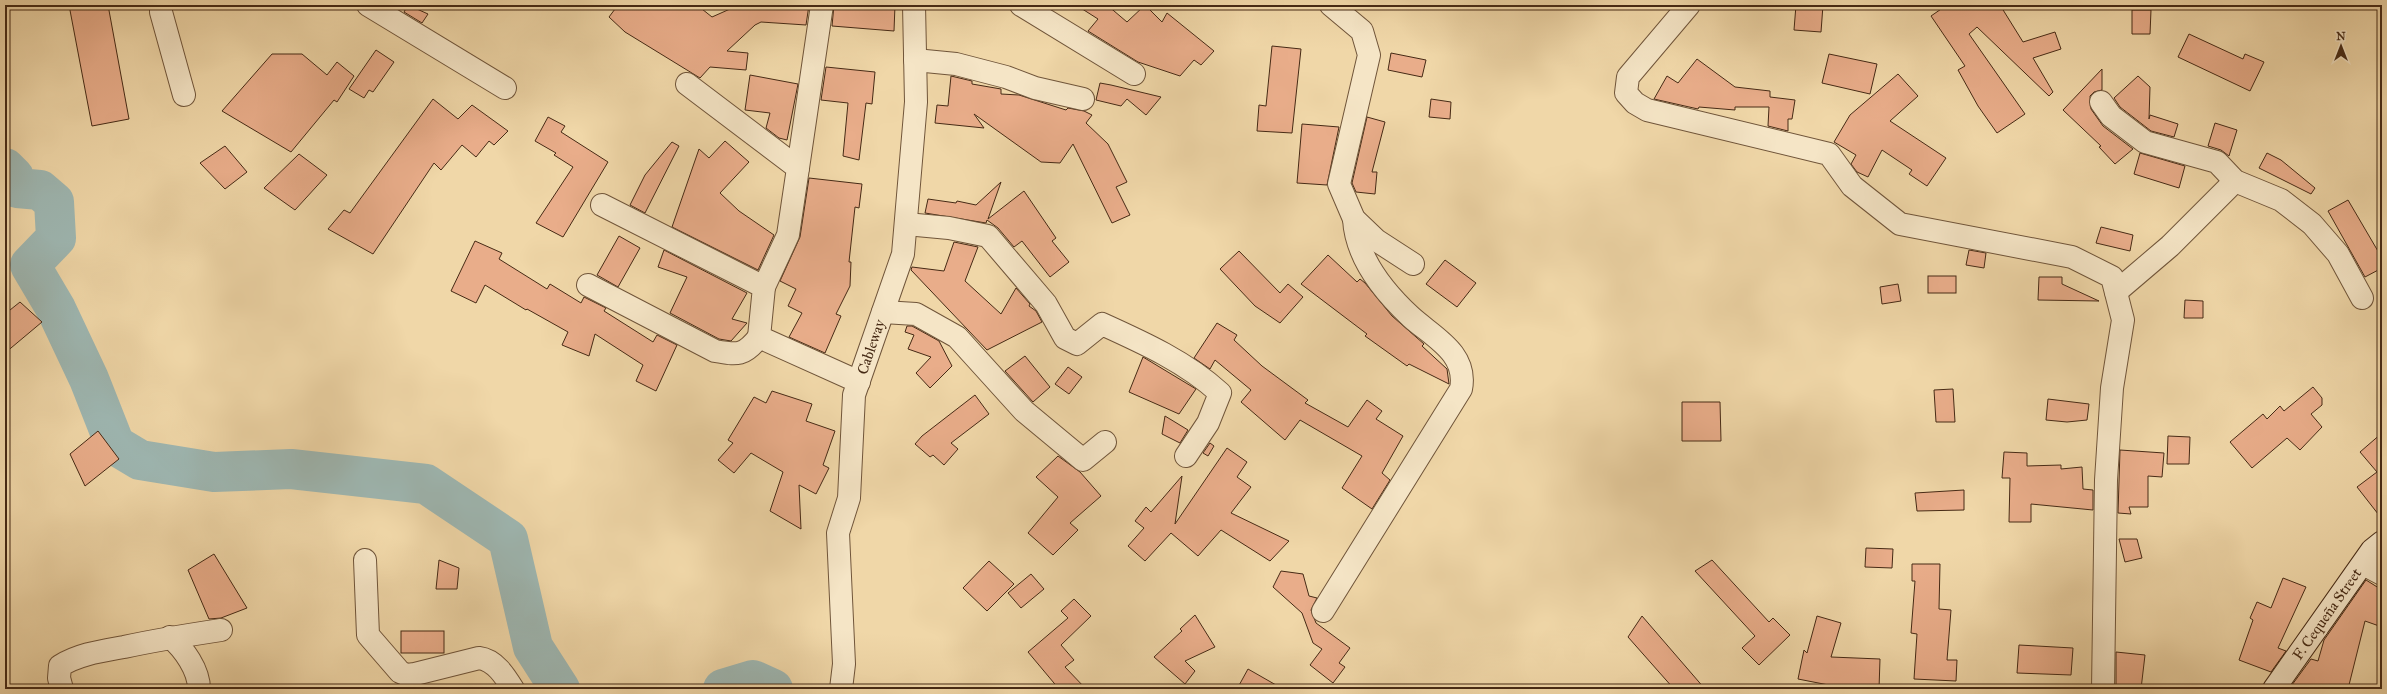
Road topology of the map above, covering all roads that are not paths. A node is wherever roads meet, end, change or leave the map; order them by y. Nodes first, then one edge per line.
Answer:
1 (161, 5) edge
2 (368, 5) edge
3 (822, 5) edge
4 (914, 5) edge
5 (1021, 5) edge
6 (1331, 5) edge
7 (1688, 5) edge
8 (915, 60) junction
9 (1134, 74) dead end
10 (687, 84) dead end
11 (505, 88) dead end
12 (184, 95) dead end
13 (1083, 99) dead end
14 (2101, 102) dead end
15 (798, 168) junction
16 (2235, 181) junction
17 (602, 205) dead end
18 (1354, 219) junction
19 (906, 224) junction
20 (1413, 264) dead end
21 (588, 286) dead end
22 (764, 287) junction
23 (2116, 292) junction
24 (2362, 298) dead end
25 (883, 312) junction
26 (759, 337) junction
27 (859, 382) junction
28 (1105, 442) dead end
29 (1186, 456) dead end
30 (2382, 542) edge
31 (365, 560) dead end
32 (2363, 564) junction
33 (2382, 574) edge
34 (1323, 611) dead end
35 (221, 630) dead end
36 (170, 637) junction
37 (62, 689) edge
38 (199, 689) edge
39 (513, 689) edge
40 (841, 689) edge
41 (2103, 689) edge
42 (2274, 689) edge

1 - 12 street
2 - 11 street
3 - 15 street
4 - 8 street, Cableway
5 - 9 street
6 - 18 street
7 - 23 street
8 - 13 street
8 - 19 street, Cableway
10 - 15 street
14 - 16 street
15 - 22 street
16 - 23 street
16 - 24 street
17 - 22 street
18 - 20 street
18 - 34 street
19 - 25 street, Cableway
19 - 29 street
21 - 26 street
22 - 26 street
23 - 41 street
25 - 27 street, Cableway
25 - 28 street
26 - 27 street
27 - 40 street, Cableway
30 - 32 street, F. Cequeña Street
31 - 39 street
32 - 33 street
32 - 42 street, F. Cequeña Street
35 - 36 street
36 - 37 street
36 - 38 street

